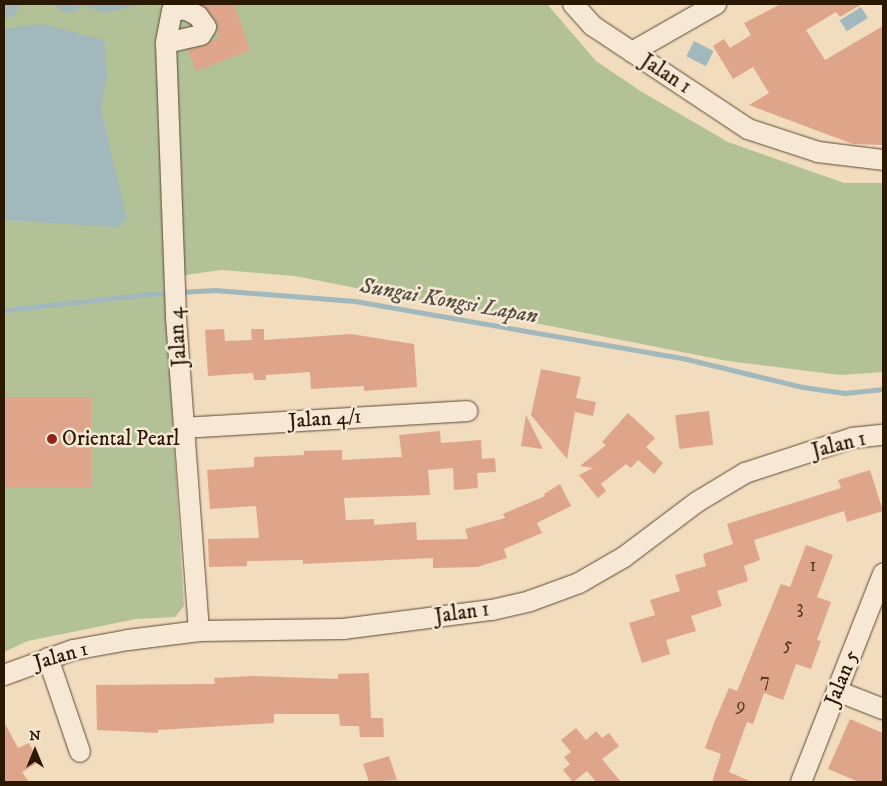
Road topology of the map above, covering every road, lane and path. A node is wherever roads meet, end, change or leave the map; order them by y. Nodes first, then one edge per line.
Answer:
1 (573, 4) edge
2 (716, 4) edge
3 (166, 42) dead end
4 (632, 52) junction
5 (883, 160) edge
6 (467, 411) dead end
7 (183, 421) junction
8 (883, 435) edge
9 (883, 574) edge
10 (198, 631) junction
11 (48, 658) junction
12 (4, 675) edge
13 (837, 691) junction
14 (883, 709) edge
15 (80, 752) dead end
16 (801, 782) edge

1 - 4 street, Jalan 1
2 - 4 street
3 - 7 street, Jalan 4
4 - 5 street, Jalan 1
6 - 7 street, Jalan 4/1
7 - 10 street, Jalan 4
8 - 10 street, Jalan 1
9 - 13 street, Jalan 5
10 - 11 street, Jalan 1
11 - 12 street, Jalan 1
11 - 15 street
13 - 14 street
13 - 16 street, Jalan 5

